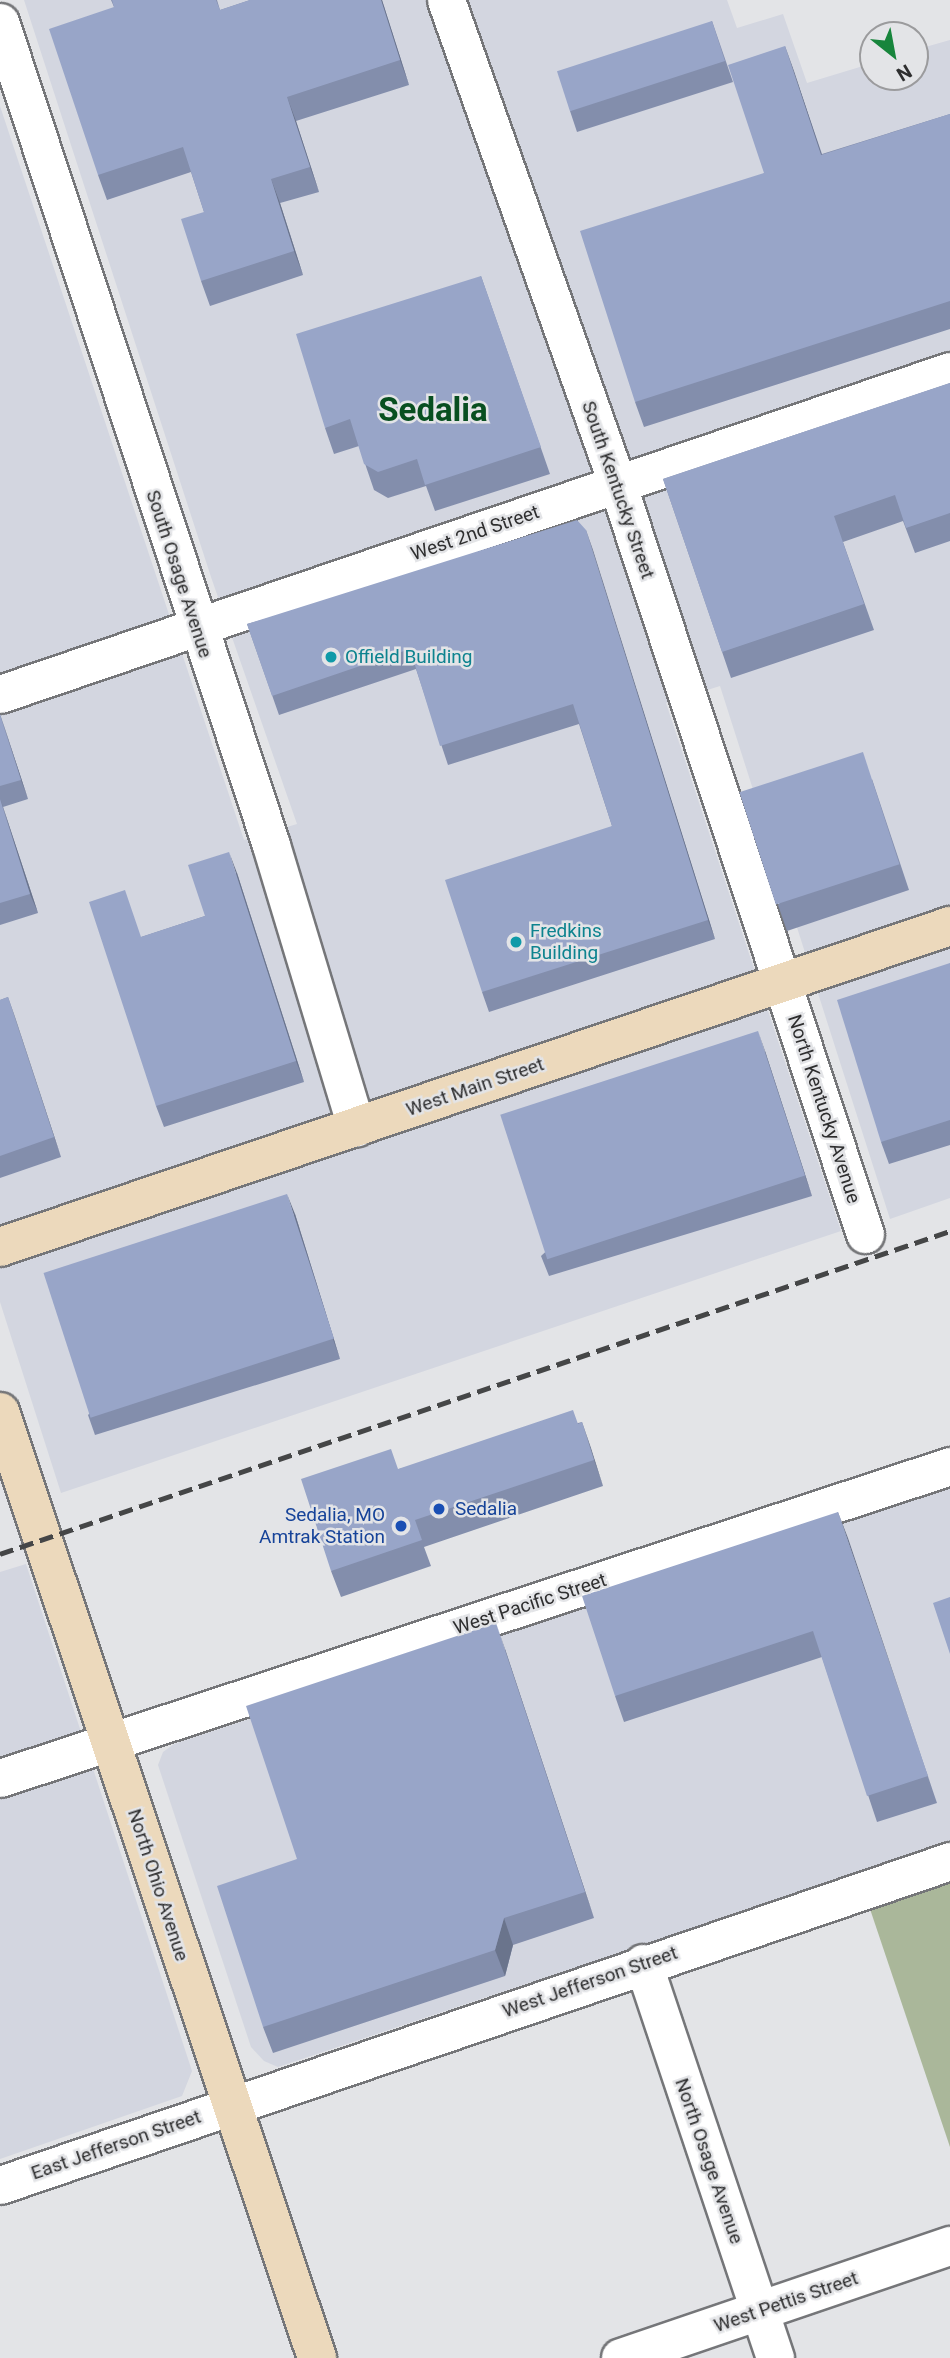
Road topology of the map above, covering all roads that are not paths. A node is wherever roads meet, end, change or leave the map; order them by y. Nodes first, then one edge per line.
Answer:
1 (446, 0) edge
2 (0, 22) edge
3 (950, 371) edge
4 (617, 483) junction
5 (197, 631) junction
6 (0, 694) edge
7 (950, 926) edge
8 (782, 984) junction
9 (356, 1127) junction
10 (865, 1234) dead end
11 (0, 1247) edge
12 (0, 1412) edge
13 (950, 1466) edge
14 (110, 1741) junction
15 (0, 1778) edge
16 (950, 1861) edge
17 (643, 1964) junction
18 (232, 2105) junction
19 (0, 2185) edge
20 (950, 2246) edge
21 (760, 2311) junction
22 (317, 2358) edge
23 (621, 2358) edge
24 (775, 2358) edge

1 - 4 street, South Kentucky Street
2 - 5 street, South Osage Avenue
3 - 4 street, West 2nd Street
4 - 5 street, West 2nd Street
4 - 8 street, South Kentucky Street
5 - 6 street, West 2nd Street
5 - 9 street, South Osage Avenue
7 - 8 main road, West Main Street
8 - 9 main road, West Main Street
8 - 10 street, North Kentucky Avenue
9 - 11 main road, West Main Street
12 - 14 main road, North Ohio Avenue
13 - 14 street, West Pacific Street
14 - 15 street, West Pacific Street
14 - 18 main road, North Ohio Avenue
16 - 17 street, West Jefferson Street
17 - 18 street, West Jefferson Street
17 - 21 street, North Osage Avenue
18 - 19 street, East Jefferson Street
18 - 22 main road, North Ohio Avenue
20 - 21 street, West Pettis Street
21 - 23 street, West Pettis Street
21 - 24 street, North Osage Avenue

